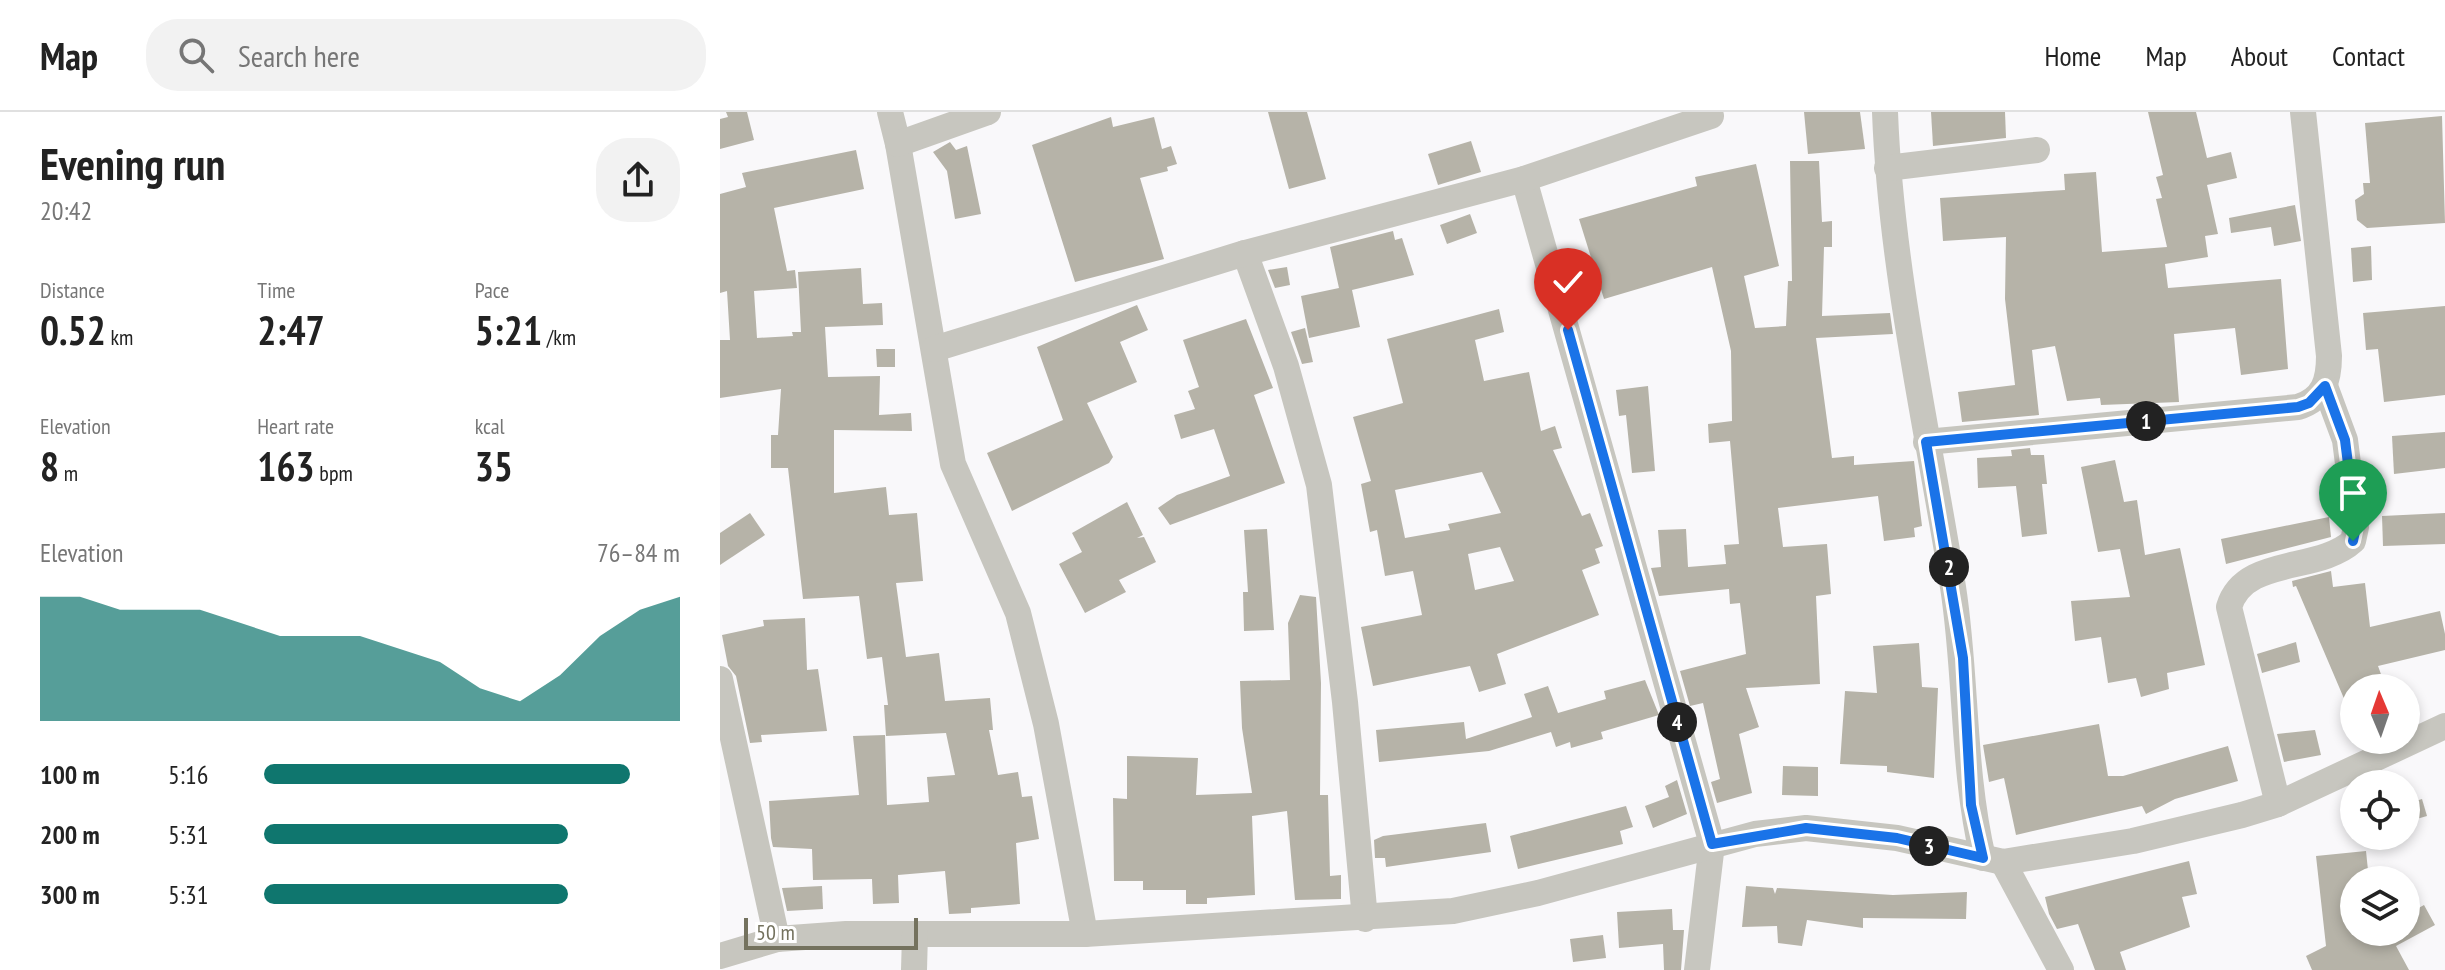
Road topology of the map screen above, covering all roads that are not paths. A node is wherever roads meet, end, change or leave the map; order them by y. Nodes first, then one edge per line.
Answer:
1 (890, 112) edge
2 (988, 112) edge
3 (1885, 112) edge
4 (2303, 112) edge
5 (1711, 116) dead end
6 (898, 144) junction
7 (2037, 150) dead end
8 (1887, 168) junction
9 (1524, 179) junction
10 (1245, 253) junction
11 (934, 349) junction
12 (2325, 386) junction
13 (1926, 442) junction
14 (720, 679) edge
15 (2445, 726) edge
16 (2278, 804) junction
17 (1712, 844) junction
18 (1993, 860) junction
19 (1365, 919) junction
20 (915, 934) junction
21 (1085, 934) junction
22 (777, 939) junction
23 (720, 956) edge
24 (749, 959) edge
25 (914, 970) edge
26 (1697, 970) edge
27 (2061, 970) edge

1 - 6 street
2 - 6 street
3 - 8 street
4 - 12 street
5 - 9 street
6 - 11 street
7 - 8 street
8 - 13 street
9 - 10 street
9 - 17 street
10 - 11 street
10 - 19 street
11 - 21 street
12 - 13 street
12 - 16 street
13 - 18 street
14 - 22 street
15 - 16 street
16 - 18 street
17 - 18 street
17 - 19 street
17 - 26 street
18 - 27 street
19 - 21 street
20 - 21 street
20 - 22 street
20 - 25 street
22 - 24 street
23 - 24 street

